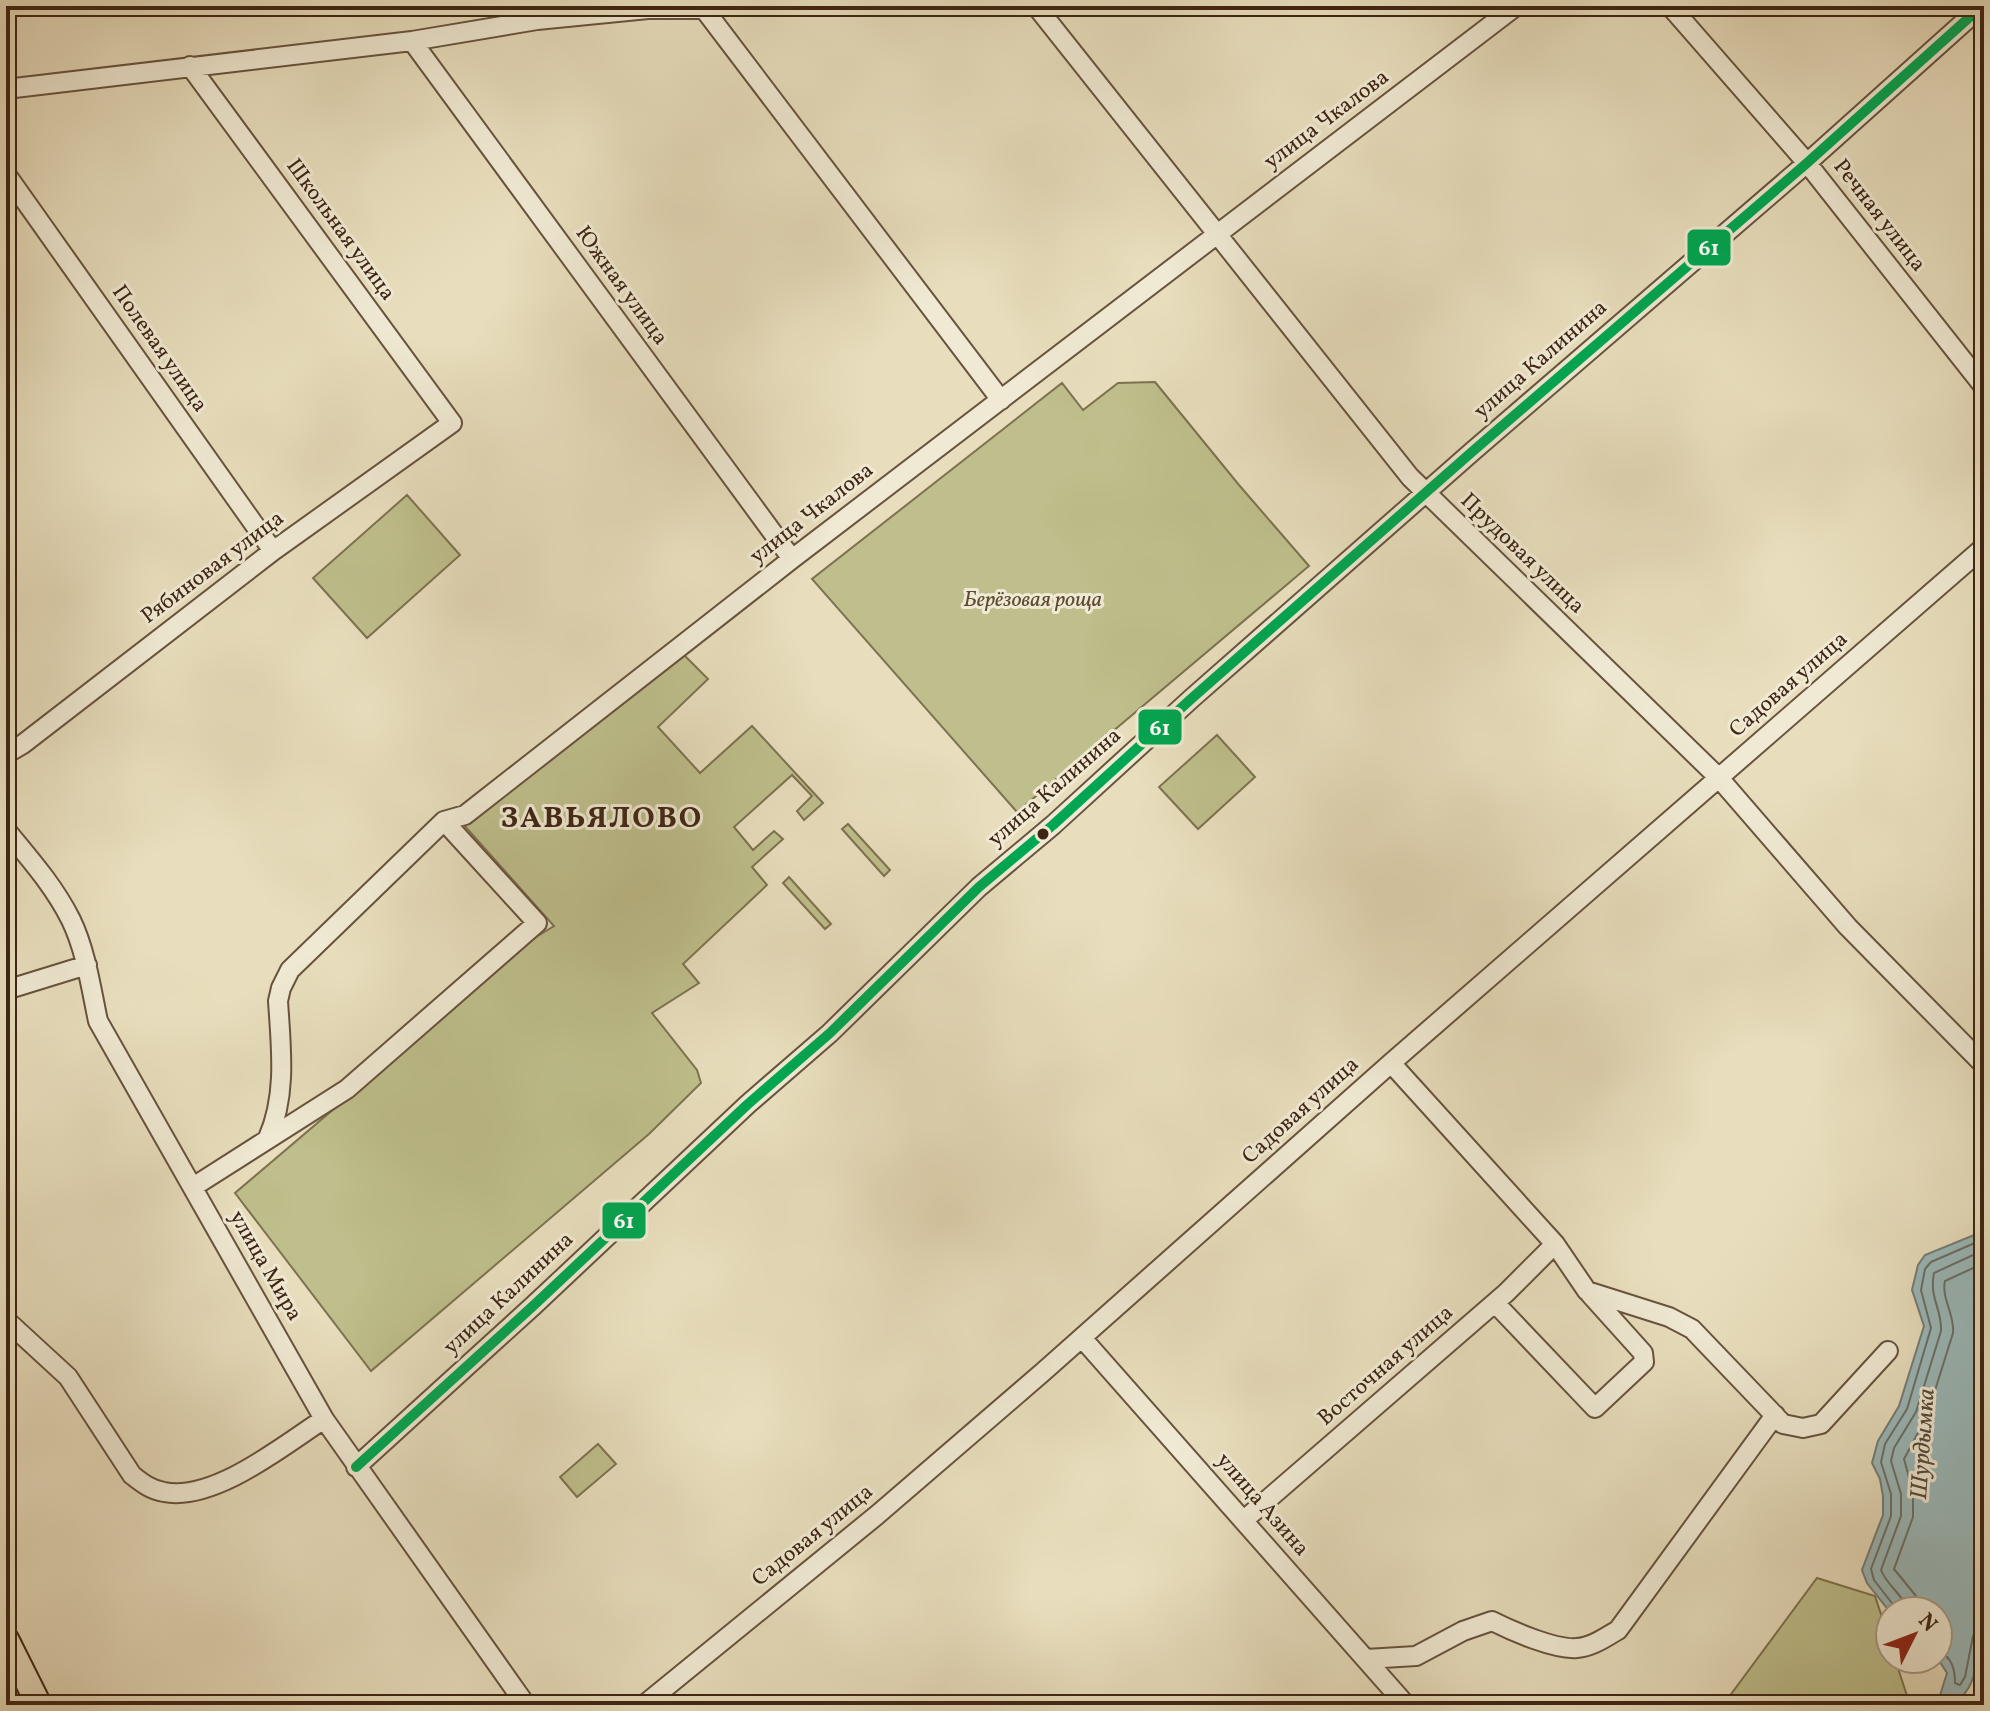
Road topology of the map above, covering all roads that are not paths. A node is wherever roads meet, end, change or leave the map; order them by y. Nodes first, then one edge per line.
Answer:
1 (1036, 6) edge
2 (1516, 6) edge
3 (1670, 6) edge
4 (1982, 6) edge
5 (705, 7) edge
6 (412, 41) junction
7 (190, 66) junction
8 (6, 89) edge
9 (1807, 163) junction
10 (6, 174) edge
11 (1218, 234) junction
12 (1984, 387) edge
13 (1001, 400) junction
14 (452, 423) joint
15 (1426, 494) junction
16 (1984, 547) edge
17 (273, 551) junction
18 (792, 559) junction
19 (6, 754) edge
20 (1719, 778) junction
21 (444, 821) junction
22 (6, 830) edge
23 (87, 965) junction
24 (6, 990) edge
25 (1391, 1063) junction
26 (1984, 1065) edge
27 (268, 1138) junction
28 (193, 1187) junction
29 (1555, 1244) junction
30 (1587, 1291) junction
31 (1495, 1303) junction
32 (6, 1320) edge
33 (1082, 1338) junction
34 (1888, 1351) dead end
35 (1775, 1415) junction
36 (324, 1419) junction
37 (356, 1467) junction
38 (1244, 1520) junction
39 (6, 1639) edge
40 (1366, 1659) junction
41 (39, 1705) edge
42 (526, 1705) edge
43 (644, 1705) edge
44 (1406, 1705) edge

1 - 11 street, Прудовая улица
2 - 11 street, улица Чкалова
3 - 9 street, Речная улица
4 - 9 street, улица Калинина
5 - 6 street
5 - 13 street
6 - 7 street
6 - 18 street, Южная улица
7 - 8 street
7 - 14 street, Школьная улица
9 - 12 street, Речная улица
9 - 15 street, улица Калинина
10 - 17 street, Полевая улица
11 - 13 street, улица Чкалова
11 - 15 street, Прудовая улица
13 - 18 street, улица Чкалова
14 - 17 street, Рябиновая улица
15 - 20 street, Прудовая улица
15 - 37 street, улица Калинина
16 - 20 street, Садовая улица
17 - 19 street, Рябиновая улица
18 - 21 street, улица Чкалова
20 - 25 street, Садовая улица
20 - 26 street, Прудовая улица
21 - 27 street, улица Чкалова
21 - 27 street
22 - 23 street, улица Мира
23 - 24 street
23 - 28 street, улица Мира
25 - 29 street
25 - 33 street, Садовая улица
27 - 28 street
28 - 36 street, улица Мира
29 - 30 street
29 - 31 street, Восточная улица
30 - 31 street
30 - 35 street
31 - 38 street, Восточная улица
32 - 36 street
33 - 38 street, улица Азина
33 - 43 street, Садовая улица
34 - 35 street
35 - 40 street
36 - 37 street, улица Мира
37 - 42 street, улица Мира
38 - 40 street, улица Азина
39 - 41 main road
40 - 44 street, улица Азина

